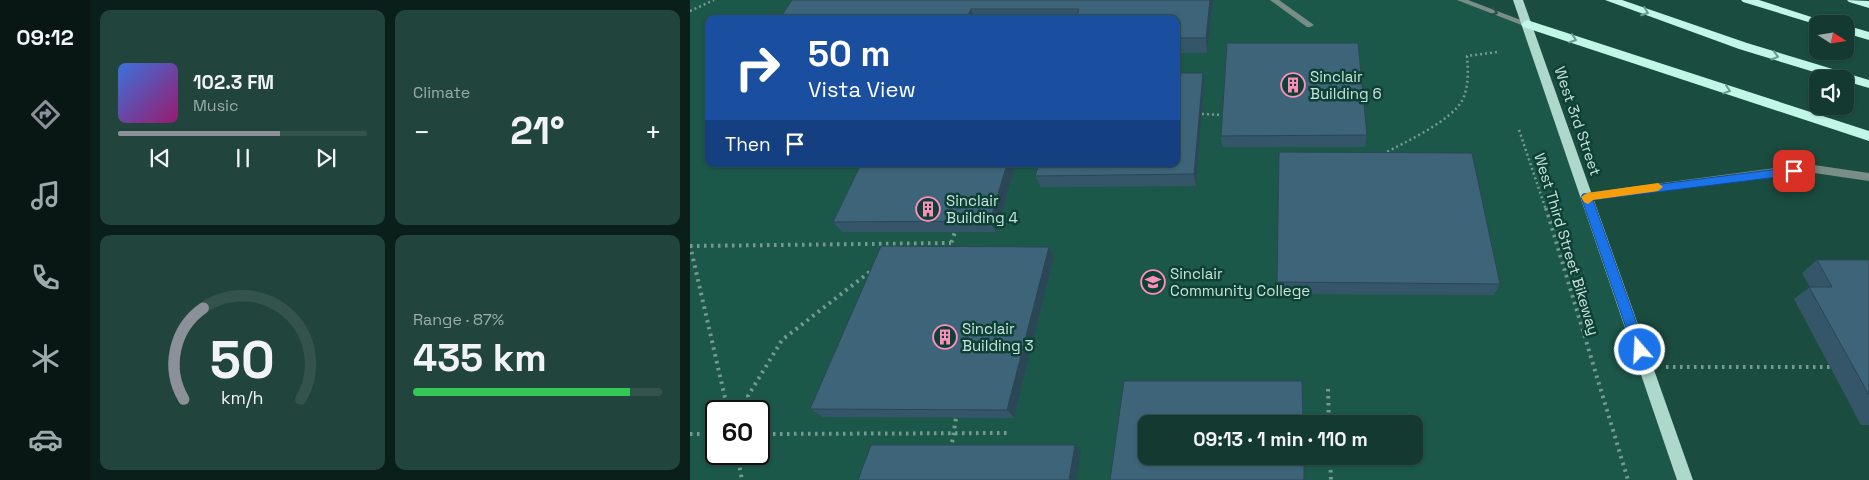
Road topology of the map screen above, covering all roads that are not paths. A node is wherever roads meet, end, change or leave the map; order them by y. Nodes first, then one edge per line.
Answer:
1 (1274, 0) edge
2 (1461, 0) edge
3 (1518, 0) edge
4 (1611, 0) edge
5 (1747, 0) edge
6 (1853, 0) edge
7 (1869, 5) edge
8 (1809, 19) edge
9 (1310, 24) dead end
10 (1526, 24) junction
11 (1854, 32) edge
12 (1869, 36) edge
13 (1869, 84) edge
14 (1869, 136) edge
15 (1869, 177) edge
16 (1587, 197) junction
17 (1685, 480) edge

1 - 9 street
2 -> 10 street
3 - 10 main road, West 3rd Street
4 -> 13 highway
5 - 8 highway
6 - 7 highway
10 -> 14 highway
10 - 16 main road, West 3rd Street
11 - 12 highway
15 - 16 street
16 - 17 main road, West 3rd Street

